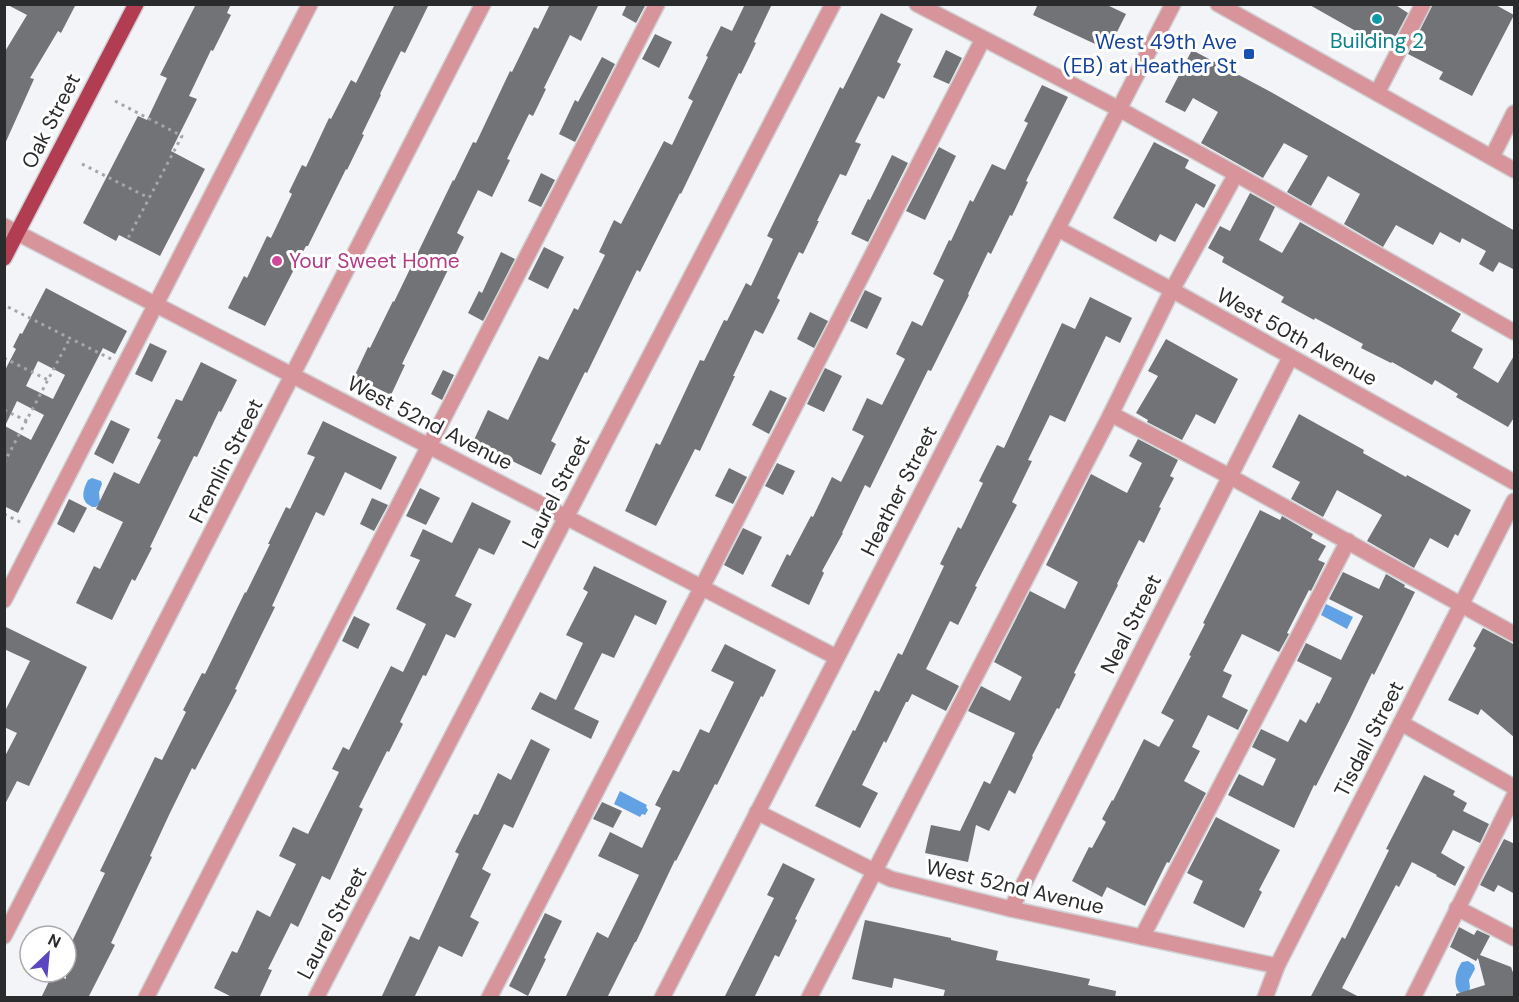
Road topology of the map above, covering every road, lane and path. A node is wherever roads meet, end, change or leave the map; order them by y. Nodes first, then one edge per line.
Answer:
1 (136, 4) edge
2 (310, 4) edge
3 (483, 4) edge
4 (657, 4) edge
5 (833, 4) edge
6 (917, 4) edge
7 (1173, 4) edge
8 (1218, 4) edge
9 (1423, 4) edge
10 (983, 39) junction
11 (1377, 93) junction
12 (115, 101) dead end
13 (1119, 109) junction
14 (1515, 113) edge
15 (1492, 157) junction
16 (82, 164) dead end
17 (1515, 170) edge
18 (1236, 174) junction
19 (149, 198) junction
20 (11, 229) edge
21 (1058, 229) junction
22 (127, 240) dead end
23 (4, 258) edge
24 (1172, 290) junction
25 (157, 305) junction
26 (8, 307) dead end
27 (1515, 332) edge
28 (70, 338) junction
29 (4, 358) edge
30 (1290, 358) junction
31 (126, 366) junction
32 (293, 375) junction
33 (48, 380) junction
34 (4, 410) edge
35 (1111, 414) junction
36 (27, 421) junction
37 (429, 446) junction
38 (5, 461) edge
39 (1229, 476) junction
40 (1515, 482) edge
41 (1515, 501) edge
42 (4, 514) edge
43 (567, 518) junction
44 (40, 532) junction
45 (1348, 542) junction
46 (702, 587) junction
47 (4, 600) edge
48 (1462, 604) junction
49 (1515, 634) edge
50 (836, 657) junction
51 (1401, 723) junction
52 (1515, 787) edge
53 (1515, 796) edge
54 (757, 812) junction
55 (874, 872) junction
56 (1457, 908) junction
57 (1011, 909) junction
58 (4, 936) edge
59 (1142, 937) junction
60 (1515, 938) edge
61 (1276, 966) junction
62 (146, 998) edge
63 (316, 998) edge
64 (489, 998) edge
65 (662, 998) edge
66 (809, 998) edge
67 (1265, 998) edge
68 (1413, 998) edge

1 - 20 main road, Oak Street
2 - 25 street
3 - 32 street, Fremlin Street
4 - 37 street
5 - 43 street, Laurel Street
6 - 10 street
7 - 13 street, Heather Street
8 - 11 street
9 - 11 street
10 - 13 street
10 - 46 street
11 - 15 street
12 - 19 path
13 - 18 street
13 - 21 street, Heather Street
14 - 15 street
15 - 17 street
16 - 19 path
18 - 24 street
18 - 27 street
19 - 22 path
20 - 23 main road, Oak Street
20 - 25 street, West 52nd Avenue
21 - 24 street, West 50th Avenue
21 - 50 street, Heather Street
24 - 30 street, West 50th Avenue
24 - 35 street
25 - 31 street
25 - 32 street, West 52nd Avenue
26 - 28 path
28 - 31 path
28 - 33 path
29 - 33 path
30 - 39 street, Neal Street
30 - 40 street, West 50th Avenue
31 - 44 street
32 - 37 street, West 52nd Avenue
32 - 58 street, Fremlin Street
33 - 36 path
34 - 36 path
35 - 39 street
35 - 55 street
36 - 38 path
37 - 43 street, West 52nd Avenue
37 - 62 street
39 - 45 street
39 - 57 street, Neal Street
41 - 48 street, Tisdall Street
42 - 44 path
43 - 46 street, West 52nd Avenue
43 - 63 street, Laurel Street
44 - 47 street
45 - 48 street
45 - 59 street
46 - 50 street, West 52nd Avenue
46 - 64 street
48 - 49 street
48 - 51 street, Tisdall Street
50 - 54 street, Heather Street
51 - 52 street
51 - 61 street, Tisdall Street
53 - 56 street
54 - 55 street, West 52nd Avenue
54 - 65 street, Heather Street
55 - 57 street, West 52nd Avenue
55 - 66 street
56 - 60 street
56 - 68 street
57 - 59 street, West 52nd Avenue
59 - 61 street, West 52nd Avenue
61 - 67 street, Tisdall Street

